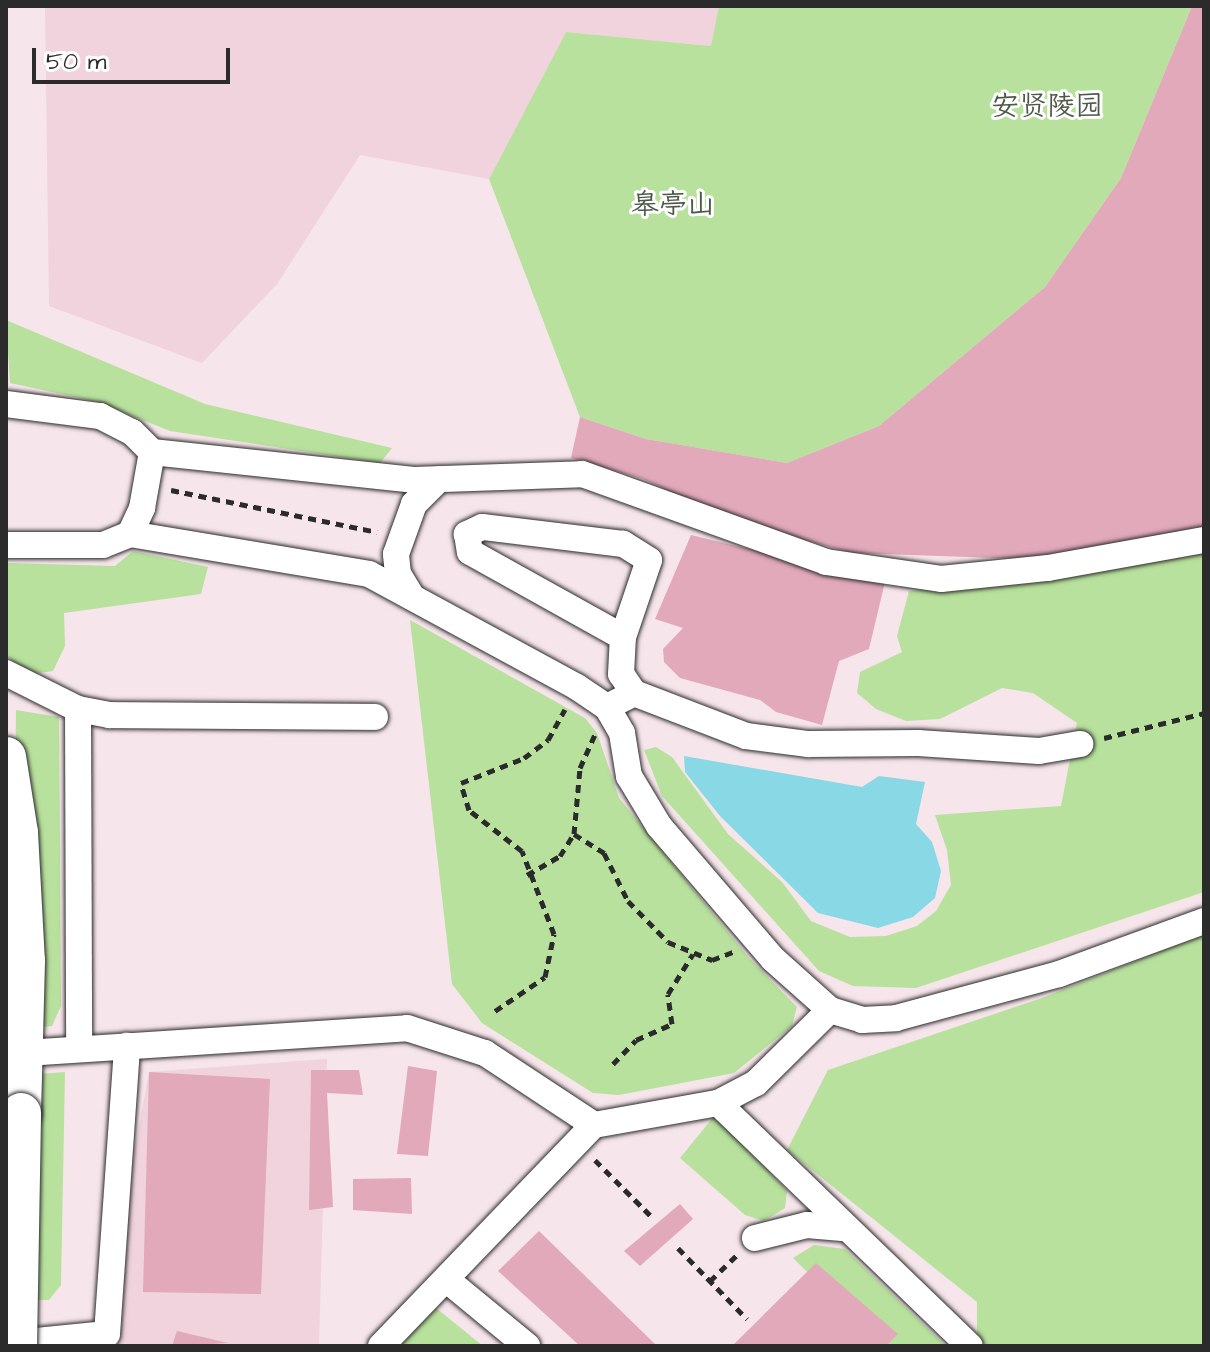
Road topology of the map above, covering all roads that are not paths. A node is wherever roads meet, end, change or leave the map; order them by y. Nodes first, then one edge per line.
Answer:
1 (6, 404) edge
2 (152, 452) junction
3 (439, 479) junction
4 (130, 534) junction
5 (1204, 540) edge
6 (6, 545) edge
7 (412, 597) junction
8 (623, 637) junction
9 (6, 673) edge
10 (634, 693) junction
11 (607, 707) junction
12 (78, 709) junction
13 (375, 717) dead end
14 (1080, 744) road end
15 (6, 757) edge
16 (1204, 921) edge
17 (830, 1010) junction
18 (127, 1046) junction
19 (79, 1049) junction
20 (6, 1054) edge
21 (718, 1103) junction
22 (585, 1133) junction
23 (845, 1228) junction
24 (755, 1238) road end
25 (447, 1280) junction
26 (110, 1340) edge
27 (6, 1344) edge
28 (17, 1346) edge
29 (381, 1346) edge
30 (527, 1346) edge
31 (970, 1346) edge

1 - 2 street
2 - 3 street
2 - 4 street
3 - 5 street
3 - 7 street
4 - 6 street
4 - 7 street
7 - 11 street
8 - 8 street
8 - 10 street
9 - 12 street
10 - 11 street
10 - 14 street
11 - 17 street
12 - 13 street
12 - 19 street
15 - 28 highway, bridge
16 - 17 street
17 - 21 street
18 - 19 street
18 - 22 street
18 - 26 street
19 - 20 street
21 - 22 street
21 - 23 street
22 - 25 street
23 - 24 street
23 - 31 street
25 - 29 street
25 - 30 street
26 - 27 street

